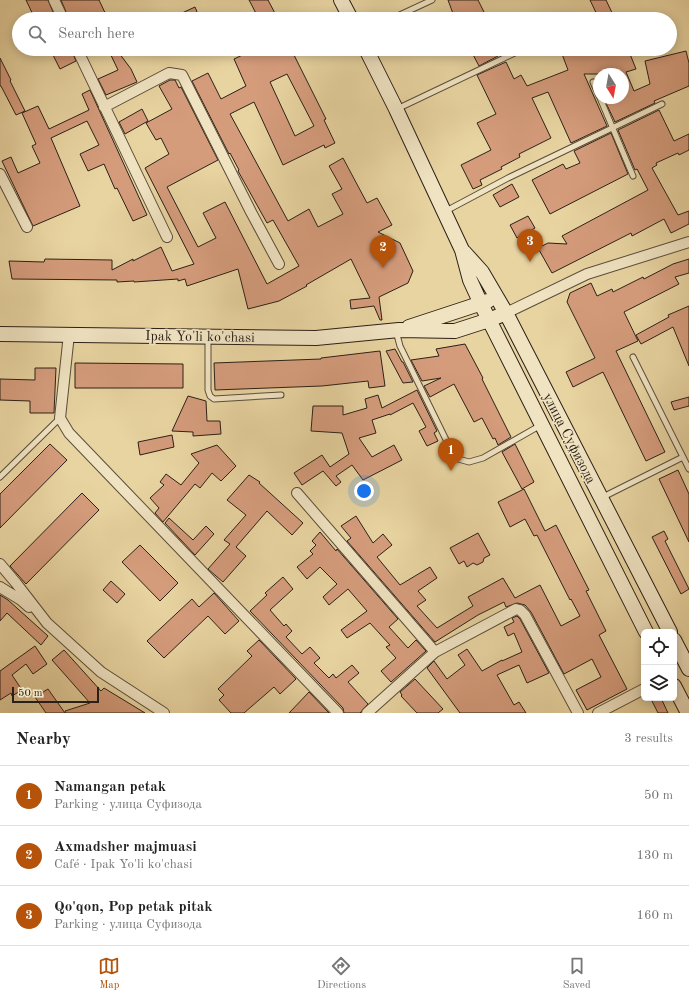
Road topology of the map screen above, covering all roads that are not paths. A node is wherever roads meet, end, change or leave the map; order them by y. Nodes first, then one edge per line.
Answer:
1 (54, 0) edge
2 (341, 0) edge
3 (432, 0) edge
4 (60, 12) edge
5 (347, 12) edge
6 (406, 12) edge
7 (80, 56) edge
8 (370, 56) edge
9 (508, 56) edge
10 (602, 104) edge
11 (662, 104) dead end
12 (104, 107) junction
13 (396, 109) junction
14 (613, 128) junction
15 (0, 174) edge
16 (633, 176) dead end
17 (444, 212) junction
18 (27, 227) dead end
19 (167, 237) dead end
20 (689, 242) edge
21 (462, 250) junction
22 (280, 264) dead end
23 (497, 297) junction
24 (481, 304) junction
25 (506, 313) junction
26 (489, 320) junction
27 (398, 331) junction
28 (0, 334) edge
29 (68, 334) junction
30 (208, 336) junction
31 (633, 357) dead end
32 (282, 395) dead end
33 (60, 418) junction
34 (542, 424) junction
35 (683, 457) junction
36 (689, 469) edge
37 (0, 477) edge
38 (297, 493) dead end
39 (601, 498) junction
40 (0, 564) edge
41 (0, 587) edge
42 (47, 623) junction
43 (644, 629) edge
44 (668, 629) edge
45 (677, 646) edge
46 (435, 652) junction
47 (689, 668) edge
48 (641, 691) edge
49 (677, 692) edge
50 (164, 713) edge
51 (338, 713) edge
52 (367, 713) edge
53 (578, 713) edge
54 (598, 713) edge
55 (688, 713) edge

1 - 4 street
2 - 5 main road
3 - 6 lane
7 - 12 street
8 - 13 main road
9 - 13 lane
10 - 14 lane
11 - 14 lane
12 - 19 street
12 - 22 street
13 - 17 main road
14 - 16 lane
14 - 17 lane
15 - 18 street
17 - 21 main road
20 - 25 street
21 - 23 main road, улица Суфизода
21 - 24 main road, улица Суфизода
23 - 24 main road, Ipak Yo'li ko'chasi
23 - 25 main road, улица Суфизода
24 - 26 main road, улица Суфизода
24 - 27 main road, Ipak Yo'li ko'chasi
25 - 26 main road, Ipak Yo'li ko'chasi
25 - 39 main road, улица Суфизода
26 - 27 main road, Ipak Yo'li ko'chasi
26 - 34 main road, улица Суфизода
27 - 30 main road, Ipak Yo'li ko'chasi
27 - 34 lane
28 - 29 main road, Ipak Yo'li ko'chasi
29 - 30 main road, Ipak Yo'li ko'chasi
29 - 33 street
30 - 32 lane
31 - 35 lane
33 - 37 lane
33 - 51 street
34 - 43 main road, улица Суфизода
35 - 36 lane
35 - 39 lane
38 - 46 street
39 - 44 main road, улица Суфизода
40 - 42 street
41 - 42 street
42 - 50 street
45 - 47 main road
46 - 52 street
46 - 53 street
48 - 54 street
49 - 55 main road

